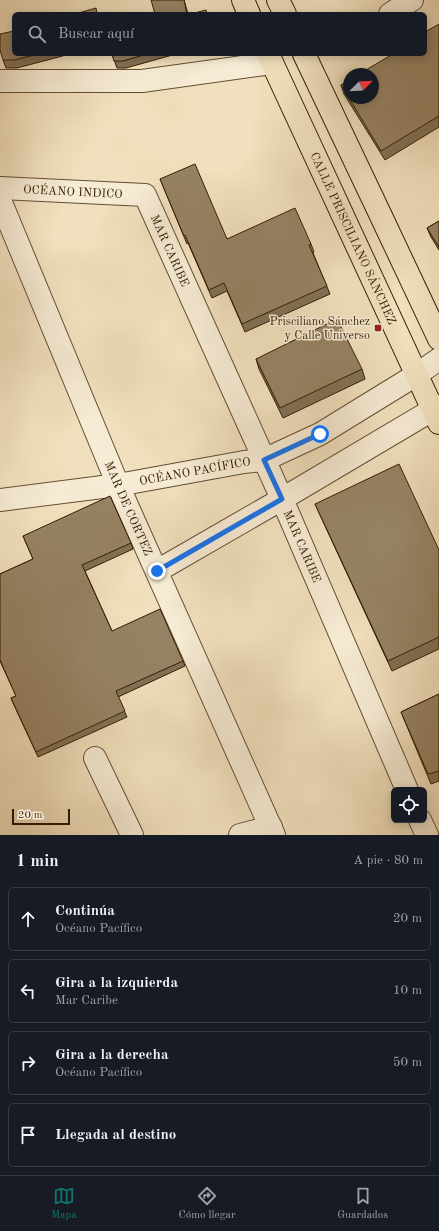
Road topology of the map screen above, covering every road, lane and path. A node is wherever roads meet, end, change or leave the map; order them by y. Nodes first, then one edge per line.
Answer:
1 (243, 0) edge
2 (278, 0) edge
3 (412, 0) edge
4 (248, 12) edge
5 (284, 12) edge
6 (393, 12) edge
7 (305, 56) edge
8 (270, 58) edge
9 (0, 81) edge
10 (0, 188) edge
11 (146, 195) joint
12 (0, 200) edge
13 (439, 340) edge
14 (439, 358) edge
15 (416, 375) junction
16 (437, 413) edge
17 (264, 460) junction
18 (118, 484) junction
19 (282, 499) junction
20 (0, 500) edge
21 (157, 571) junction
22 (95, 758) dead end
23 (406, 787) edge
24 (421, 823) edge
25 (272, 831) edge
26 (132, 835) edge
27 (240, 835) edge
28 (427, 835) edge

1 - 4 main road
2 - 5 main road
3 - 6 street
7 - 13 main road
8 - 9 street
8 - 15 main road, CALLE PRISCILIANO SÁNCHEZ
10 - 11 street, OCÉANO INDICO
11 - 17 street, MAR CARIBE
12 - 18 street, MAR DE CORTEZ
14 - 15 street, OCÉANO PACÍFICO
15 - 16 main road, CALLE PRISCILIANO SÁNCHEZ
15 - 17 street, OCÉANO PACÍFICO
16 - 19 street
17 - 18 street, OCÉANO PACÍFICO
17 - 19 street, MAR CARIBE
18 - 20 street, OCÉANO PACÍFICO
18 - 21 street, MAR DE CORTEZ
19 - 21 street
19 - 23 street, MAR CARIBE
21 - 25 street, MAR DE CORTEZ
22 - 26 street
24 - 28 street
25 - 27 street

